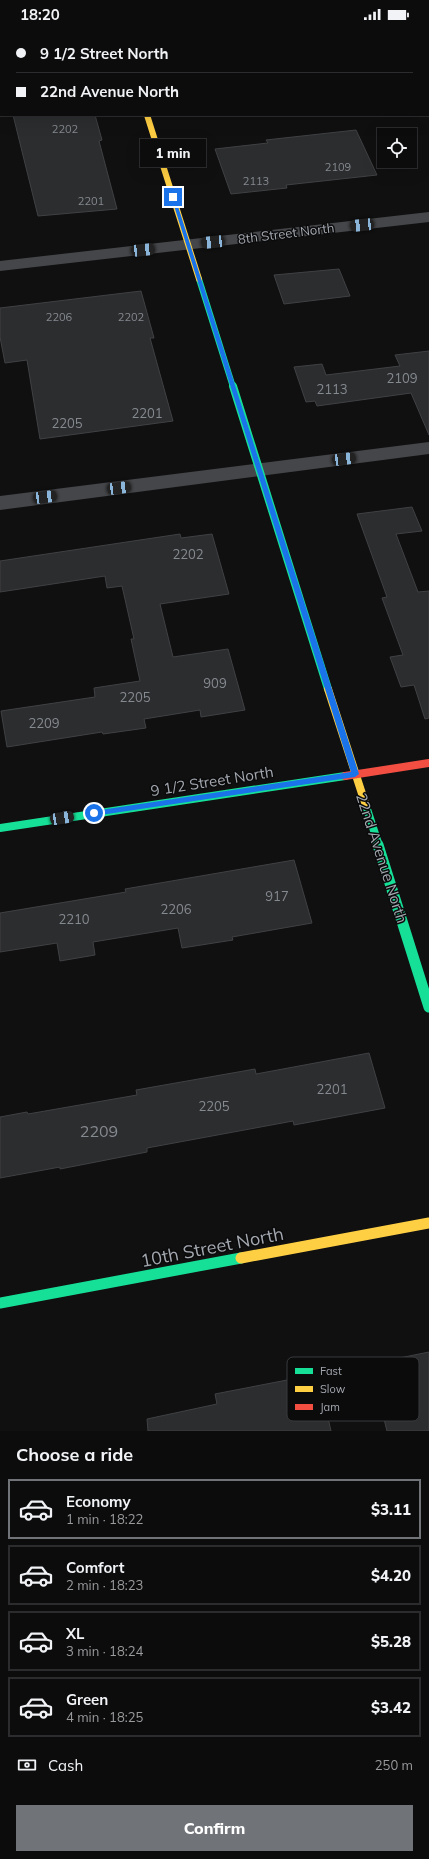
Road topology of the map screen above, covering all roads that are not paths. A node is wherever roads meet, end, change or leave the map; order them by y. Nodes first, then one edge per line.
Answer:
1 (147, 116) edge
2 (429, 217) edge
3 (188, 245) junction
4 (0, 266) edge
5 (429, 448) edge
6 (259, 469) junction
7 (0, 503) edge
8 (429, 763) edge
9 (355, 774) junction
10 (0, 828) edge
11 (429, 1007) edge
12 (429, 1222) edge
13 (0, 1302) edge

1 - 3 street, 22nd Avenue North
2 - 3 street, 8th Street North
3 - 4 street, 8th Street North
3 - 6 street, 22nd Avenue North
5 - 6 street
6 - 7 street
6 - 9 street, 22nd Avenue North
8 - 9 street, 9 1/2 Street North
9 - 10 street, 9 1/2 Street North
9 - 11 street, 22nd Avenue North
12 - 13 street, 10th Street North

